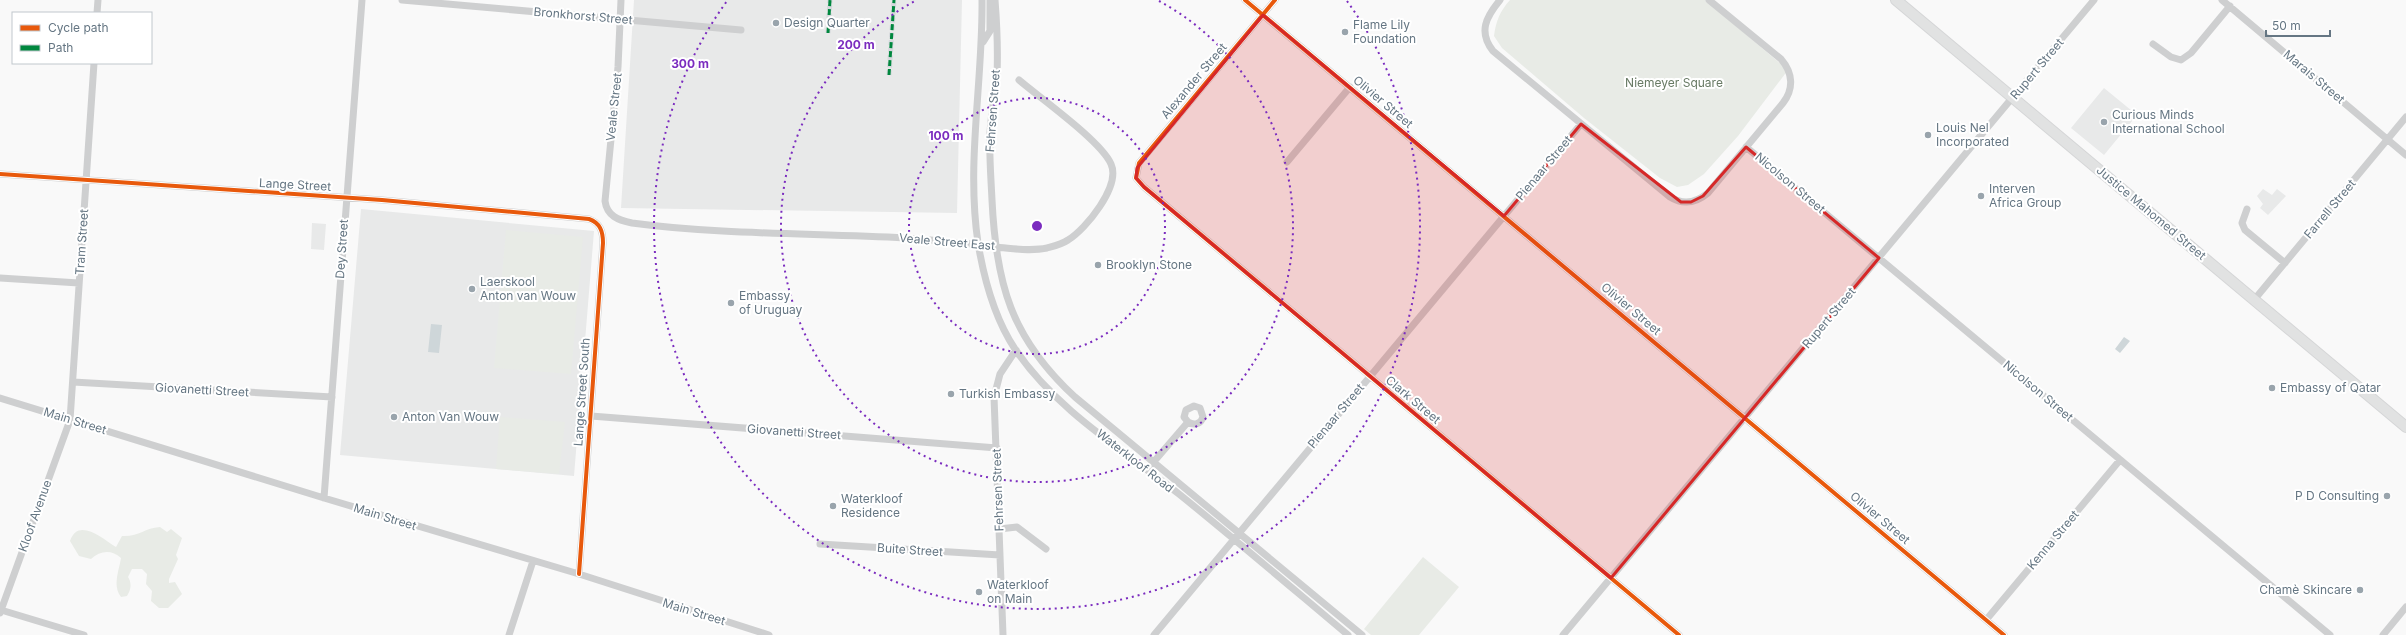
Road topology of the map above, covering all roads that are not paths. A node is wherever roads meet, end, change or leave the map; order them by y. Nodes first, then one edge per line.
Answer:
1 (98, 0) edge
2 (362, 0) edge
3 (402, 0) edge
4 (622, 0) edge
5 (982, 0) edge
6 (990, 0) edge
7 (995, 0) edge
8 (1245, 0) edge
9 (1275, 0) edge
10 (1500, 0) edge
11 (1709, 0) edge
12 (1896, 0) edge
13 (2094, 0) edge
14 (2222, 0) edge
15 (2230, 6) junction
16 (97, 12) edge
17 (1263, 15) junction
18 (620, 19) junction
19 (741, 30) dead end
20 (982, 43) junction
21 (2154, 44) dead end
22 (94, 64) edge
23 (1019, 80) dead end
24 (1350, 87) junction
25 (2013, 97) junction
26 (2406, 117) edge
27 (1580, 124) junction
28 (2388, 139) junction
29 (1746, 148) junction
30 (2406, 155) edge
31 (1287, 162) dead end
32 (0, 174) edge
33 (1136, 178) joint
34 (86, 180) junction
35 (345, 198) junction
36 (2247, 209) dead end
37 (609, 214) joint
38 (1504, 216) junction
39 (589, 219) joint
40 (979, 245) junction
41 (994, 247) junction
42 (1879, 258) junction
43 (2285, 263) junction
44 (0, 278) edge
45 (79, 283) junction
46 (2254, 300) junction
47 (1016, 350) junction
48 (1370, 376) junction
49 (73, 382) junction
50 (332, 397) junction
51 (0, 398) edge
52 (591, 416) junction
53 (1745, 418) junction
54 (70, 420) junction
55 (1188, 422) dead end
56 (2406, 427) edge
57 (1117, 433) junction
58 (1110, 441) junction
59 (997, 448) junction
60 (2120, 460) junction
61 (1153, 462) junction
62 (1147, 470) junction
63 (324, 498) junction
64 (999, 529) junction
65 (1237, 537) junction
66 (820, 544) dead end
67 (1046, 549) dead end
68 (1000, 556) junction
69 (533, 561) junction
70 (579, 574) junction
71 (1611, 578) junction
72 (2406, 607) edge
73 (1330, 608) junction
74 (1, 611) edge
75 (1324, 615) junction
76 (1986, 620) junction
77 (84, 635) edge
78 (509, 635) edge
79 (769, 635) edge
80 (1002, 635) edge
81 (1154, 635) edge
82 (1348, 635) edge
83 (1362, 635) edge
84 (1563, 635) edge
85 (1679, 635) edge
86 (2004, 635) edge
87 (2330, 635) edge
88 (2383, 635) edge

1 - 16 street
2 - 35 street, Dey Street
3 - 18 street, Bronkhorst Street
4 - 18 street, Veale Street
5 - 20 street, Fehrsen Street
6 - 20 street
7 - 41 street, Fehrsen Street
8 - 17 street, Olivier Street
9 - 17 street, Alexander Street
10 - 27 street, Nicolson Street
11 - 29 street, Nicolson Street
12 - 25 main road, Justice Mahomed Street
13 - 25 street, Rupert Street
14 - 15 street, Marais Street
15 - 21 street
15 - 28 street, Marais Street
17 - 24 street, Olivier Street
17 - 33 street, Alexander Street
18 - 19 street, Bronkhorst Street
18 - 37 street, Veale Street
20 - 40 street, Fehrsen Street
22 - 34 street, Tram Street
23 - 41 street, Veale Street East
24 - 31 street
24 - 38 street, Olivier Street
25 - 42 street, Rupert Street
25 - 46 main road, Justice Mahomed Street
26 - 28 street, Farrell Street
27 - 29 street, Nicolson Street
27 - 38 street, Pienaar Street
28 - 30 street, Marais Street
28 - 43 street, Farrell Street
29 - 42 street, Nicolson Street
32 - 34 street, Lange Street
33 - 48 street, Clark Street
34 - 35 street, Lange Street
34 - 45 street, Tram Street
35 - 39 street, Lange Street
35 - 50 street, Dey Street
36 - 43 street
37 - 40 street, Veale Street East
38 - 48 street, Pienaar Street
38 - 53 street, Olivier Street
39 - 52 street, Lange Street South
40 - 41 street, Veale Street East
40 - 47 street, Waterkloof Road
41 - 57 street, Waterkloof Road
42 - 53 street, Rupert Street
42 - 60 street, Nicolson Street
43 - 46 street, Farrell Street
44 - 45 street
45 - 49 street, Tram Street
46 - 56 main road, Justice Mahomed Street
47 - 58 street, Waterkloof Road
47 - 59 street, Fehrsen Street
48 - 65 street, Pienaar Street
48 - 71 street, Clark Street
49 - 50 street, Giovanetti Street
49 - 54 street, Tram Street
50 - 63 street, Dey Street
51 - 54 street, Main Street
52 - 59 street, Giovanetti Street
52 - 70 street, Lange Street South
53 - 71 street, Rupert Street
53 - 76 street, Olivier Street
54 - 63 street, Main Street
54 - 74 street, Kloof Avenue
55 - 61 street
57 - 58 street
57 - 61 street, Waterkloof Road
58 - 62 street, Waterkloof Road
59 - 64 street, Fehrsen Street
60 - 76 street, Kenna Street
60 - 87 street, Nicolson Street
61 - 62 street
61 - 65 street, Waterkloof Road
62 - 65 street, Waterkloof Road
63 - 69 street, Main Street
64 - 67 street
64 - 68 street, Fehrsen Street
65 - 73 street, Waterkloof Road
65 - 75 street, Waterkloof Road
65 - 81 street, Pienaar Street
66 - 68 street, Buite Street
68 - 80 street, Fehrsen Street
69 - 70 street, Main Street
69 - 78 street
70 - 79 street, Main Street
71 - 84 street, Rupert Street
71 - 85 street, Clark Street
72 - 88 street
73 - 75 street
73 - 83 street, Waterkloof Road
74 - 77 street
75 - 82 street, Waterkloof Road
76 - 86 street, Olivier Street

